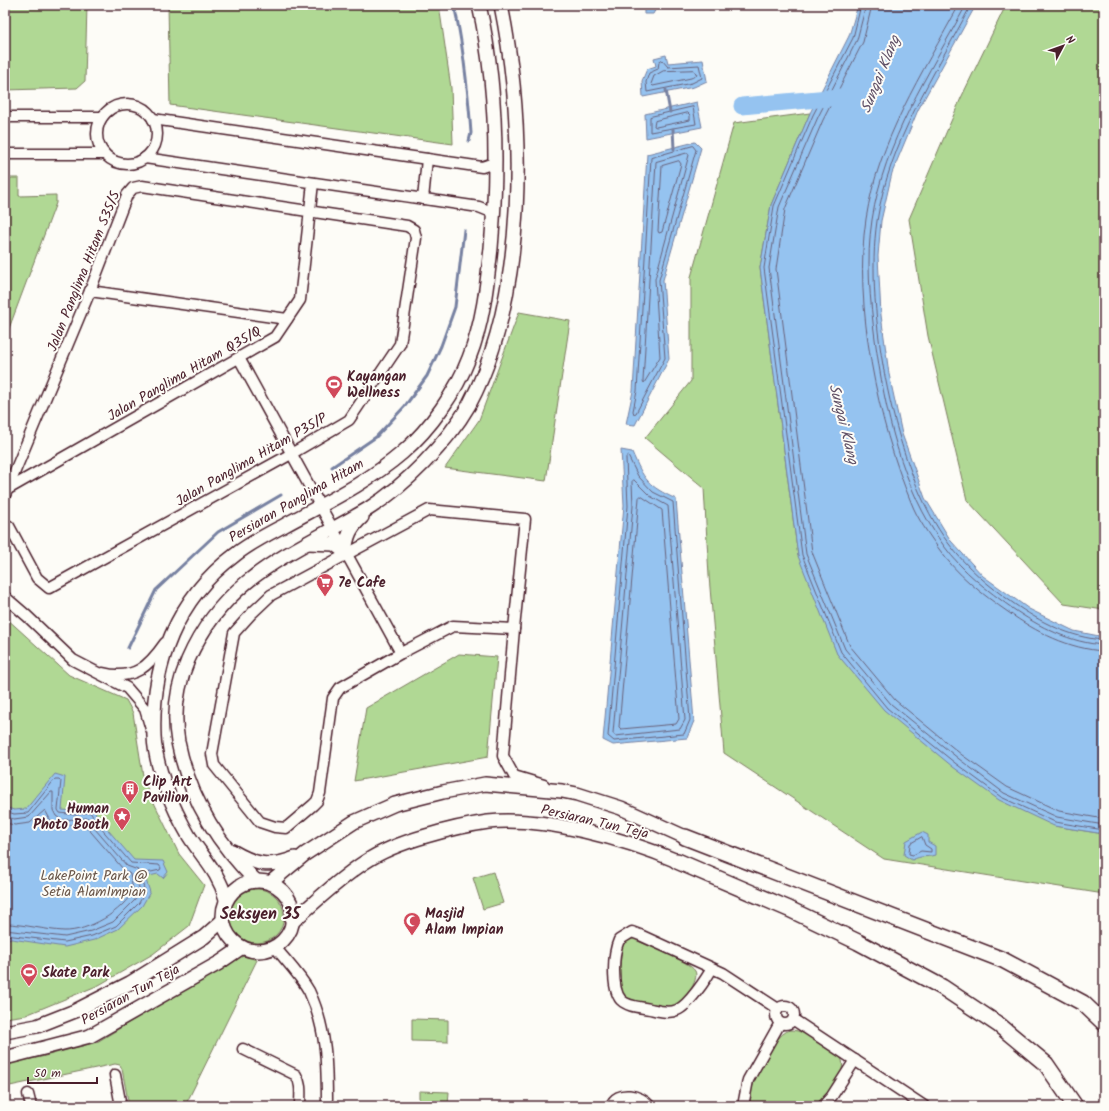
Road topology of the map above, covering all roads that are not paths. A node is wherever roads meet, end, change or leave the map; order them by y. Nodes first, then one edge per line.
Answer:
1 (479, 5) edge
2 (500, 5) edge
3 (5, 117) edge
4 (102, 117) junction
5 (153, 119) junction
6 (5, 154) edge
7 (104, 154) junction
8 (145, 158) junction
9 (426, 159) junction
10 (494, 163) junction
11 (313, 183) junction
12 (422, 199) junction
13 (310, 211) junction
14 (494, 213) junction
15 (414, 230) joint
16 (90, 291) junction
17 (287, 319) junction
18 (239, 358) junction
19 (291, 454) junction
20 (6, 492) edge
21 (320, 506) junction
22 (369, 508) junction
23 (5, 524) edge
24 (332, 528) junction
25 (305, 543) junction
26 (346, 553) junction
27 (5, 598) edge
28 (514, 629) junction
29 (170, 637) junction
30 (401, 653) junction
31 (87, 668) junction
32 (154, 739) junction
33 (562, 790) junction
34 (685, 837) joint
35 (224, 847) junction
36 (305, 854) junction
37 (677, 861) joint
38 (256, 881) junction
39 (270, 883) junction
40 (226, 899) junction
41 (222, 921) junction
42 (292, 922) junction
43 (275, 947) junction
44 (241, 948) junction
45 (712, 968) junction
46 (778, 1009) junction
47 (794, 1020) junction
48 (780, 1023) junction
49 (1104, 1023) edge
50 (5, 1032) edge
51 (243, 1049) dead end
52 (5, 1058) edge
53 (855, 1060) junction
54 (115, 1075) dead end
55 (28, 1094) dead end
56 (31, 1106) edge
57 (121, 1106) edge
58 (300, 1106) edge
59 (327, 1106) edge
60 (610, 1106) edge
61 (650, 1106) edge
62 (743, 1106) edge
63 (823, 1106) edge
64 (924, 1106) edge
65 (1075, 1106) edge

1 - 10 main road, Persiaran Panglima Hitam
2 - 22 main road
3 - 4 street
4 - 5 street
4 - 7 street
5 - 8 street
5 - 9 street
6 - 7 street
7 - 8 street
8 - 11 street
9 - 10 street
9 - 12 street
10 - 14 main road, Persiaran Panglima Hitam
11 - 12 street
11 - 13 street, Jalan Panglima Hitam Q35/Q
12 - 14 street
13 - 15 street, Jalan Panglima Hitam S35/S
13 - 16 street, Jalan Panglima Hitam S35/S
13 - 17 street, Jalan Panglima Hitam Q35/Q
14 - 21 main road, Persiaran Panglima Hitam
15 - 19 street, Jalan Panglima Hitam P35/P
16 - 17 street
16 - 20 street, Jalan Panglima Hitam S35/S
17 - 18 street, Jalan Panglima Hitam Q35/Q
18 - 19 street
18 - 20 street, Jalan Panglima Hitam Q35/Q
19 - 21 street
19 - 23 street, Jalan Panglima Hitam P35/P
21 - 24 street
21 - 29 main road, Persiaran Panglima Hitam
22 - 24 main road
22 - 26 main road
24 - 25 main road
24 - 26 street
25 - 26 main road
25 - 35 main road
26 - 28 street
26 - 30 street
26 - 30 street
27 - 31 street
28 - 30 street
28 - 33 street
29 - 31 street
29 - 32 main road, Persiaran Panglima Hitam
31 - 32 street
32 - 40 main road, Persiaran Panglima Hitam
33 - 34 main road, Persiaran Tun Teja
33 - 36 main road, Persiaran Tun Teja
34 - 49 highway
35 - 36 main road
35 - 38 main road
36 - 39 main road, Persiaran Tun Teja
37 - 42 main road, Persiaran Tun Teja
37 - 65 highway
38 - 39 main road
38 - 40 main road
39 - 42 main road
40 - 41 main road
41 - 44 main road
41 - 50 main road, Persiaran Tun Teja
42 - 43 main road
43 - 44 main road
43 - 59 street
44 - 52 main road, Persiaran Tun Teja
45 - 45 street
45 - 46 street
46 - 47 street
46 - 48 street
47 - 48 street
47 - 53 street
48 - 62 street
51 - 58 street
53 - 63 street
53 - 64 street
54 - 57 street
55 - 56 street
60 - 61 street

